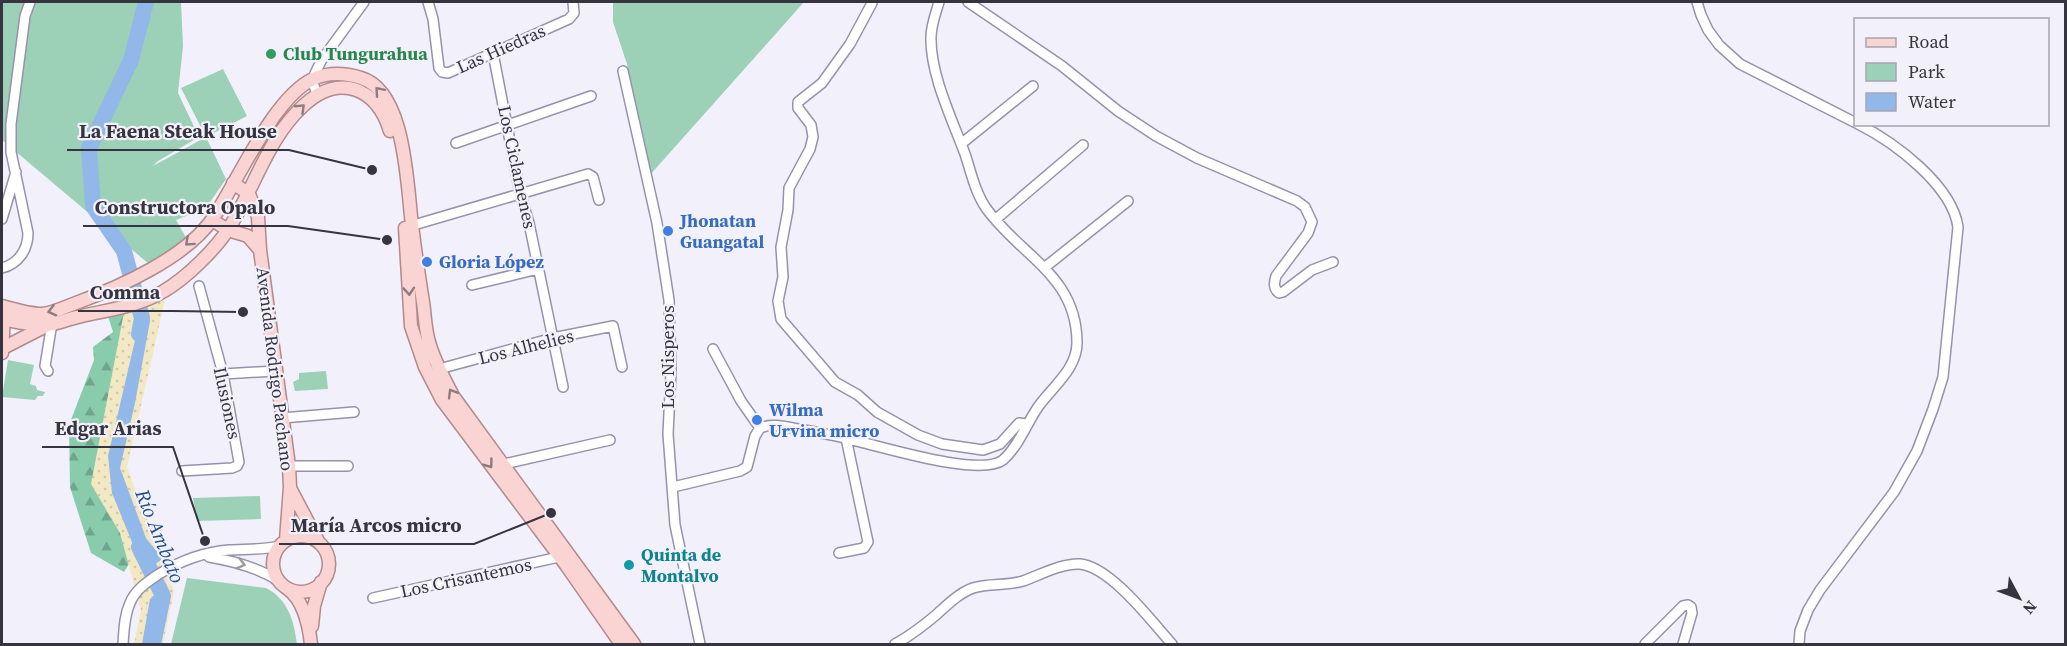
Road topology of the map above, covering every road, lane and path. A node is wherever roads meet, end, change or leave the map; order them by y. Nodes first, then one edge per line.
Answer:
1 (30, 2) edge
2 (364, 2) edge
3 (428, 2) edge
4 (573, 2) edge
5 (939, 2) edge
6 (968, 2) edge
7 (1697, 2) edge
8 (872, 3) dead end
9 (493, 53) junction
10 (624, 71) dead end
11 (312, 80) junction
12 (1033, 86) dead end
13 (317, 94) junction
14 (591, 96) dead end
15 (272, 118) junction
16 (1854, 122) edge
17 (508, 125) junction
18 (1861, 126) edge
19 (284, 127) junction
20 (456, 143) dead end
21 (961, 144) junction
22 (1083, 145) dead end
23 (16, 172) junction
24 (233, 183) junction
25 (520, 193) junction
26 (249, 194) junction
27 (4, 196) edge
28 (599, 200) dead end
29 (1128, 201) dead end
30 (2, 219) edge
31 (996, 219) junction
32 (212, 220) junction
33 (409, 227) junction
34 (228, 230) junction
35 (260, 250) junction
36 (1333, 262) dead end
37 (2, 268) edge
38 (538, 268) junction
39 (1044, 268) junction
40 (472, 285) dead end
41 (199, 286) dead end
42 (3, 313) edge
43 (49, 324) junction
44 (553, 338) junction
45 (713, 348) dead end
46 (2, 350) edge
47 (622, 367) dead end
48 (439, 369) junction
49 (48, 371) dead end
50 (275, 371) junction
51 (223, 374) junction
52 (563, 387) dead end
53 (354, 412) dead end
54 (282, 418) junction
55 (1027, 424) junction
56 (760, 428) junction
57 (846, 438) junction
58 (610, 440) dead end
59 (504, 464) junction
60 (289, 466) junction
61 (348, 466) dead end
62 (182, 471) dead end
63 (290, 487) junction
64 (673, 487) junction
65 (319, 542) junction
66 (283, 543) junction
67 (839, 553) dead end
68 (201, 556) junction
69 (566, 561) junction
70 (321, 582) junction
71 (283, 584) junction
72 (373, 598) dead end
73 (311, 642) edge
74 (123, 645) edge
75 (621, 645) edge
76 (634, 645) edge
77 (700, 645) edge
78 (895, 645) edge
79 (1172, 645) edge
80 (1645, 645) edge
81 (1683, 645) edge
82 (1799, 645) edge

1 - 23 street
2 - 11 street
3 - 9 street, Las Hiedras
4 - 9 street, Las Hiedras
5 - 21 street
6 - 36 street
7 - 16 street
8 - 55 street
9 - 17 street, Los Ciclamenes
10 - 64 street, Los Nisperos
11 - 13 street
11 - 15 main road
33 -> 11 main road
12 - 21 street
19 -> 13 main road
13 - 33 main road
14 - 17 street
15 - 19 main road
15 - 24 main road
17 - 20 street
17 - 25 street, Los Ciclamenes
18 - 82 street
19 - 26 main road
21 - 31 street
22 - 31 street
23 - 27 street
23 - 37 street
24 - 26 main road
24 - 32 main road
25 - 28 street
25 - 33 street
25 - 38 street, Los Ciclamenes
26 - 34 main road
26 - 35 main road, Avenida Rodrigo Pachano
27 - 30 street
29 - 39 street
31 - 39 street
32 - 34 main road, Avenida Rodrigo Pachano
32 -> 42 main road
33 - 48 main road
33 -> 69 main road
34 - 35 main road, Avenida Rodrigo Pachano
34 - 43 main road
35 - 50 main road, Avenida Rodrigo Pachano
38 - 40 street
38 - 44 street, Los Ciclamenes
39 - 55 street
41 - 51 street, Ilusiones
42 - 43 main road
42 - 46 main road
43 - 46 main road
43 - 49 street
44 - 47 street, Los Alhelies
44 - 48 street, Los Alhelies
44 - 52 street, Los Ciclamenes
45 - 56 street
59 -> 48 main road
50 - 51 street
50 - 54 main road, Avenida Rodrigo Pachano
51 - 62 street, Ilusiones
53 - 54 street
54 - 60 main road, Avenida Rodrigo Pachano
55 - 57 street
56 - 57 street
56 - 64 street
57 - 67 street
58 - 59 street
59 - 69 main road
60 - 61 street
60 - 63 main road, Avenida Rodrigo Pachano
63 - 65 main road, Avenida Rodrigo Pachano
63 - 66 main road, Avenida Rodrigo Pachano
64 - 77 street, Los Nisperos
65 - 66 main road
65 - 70 main road
66 - 68 street
66 - 71 main road
68 -> 71 street
68 - 74 street
69 - 72 street, Los Crisantemos
69 - 75 main road
69 - 76 main road
70 - 71 main road
70 - 73 main road
71 - 73 main road
78 - 79 street
80 - 81 street

